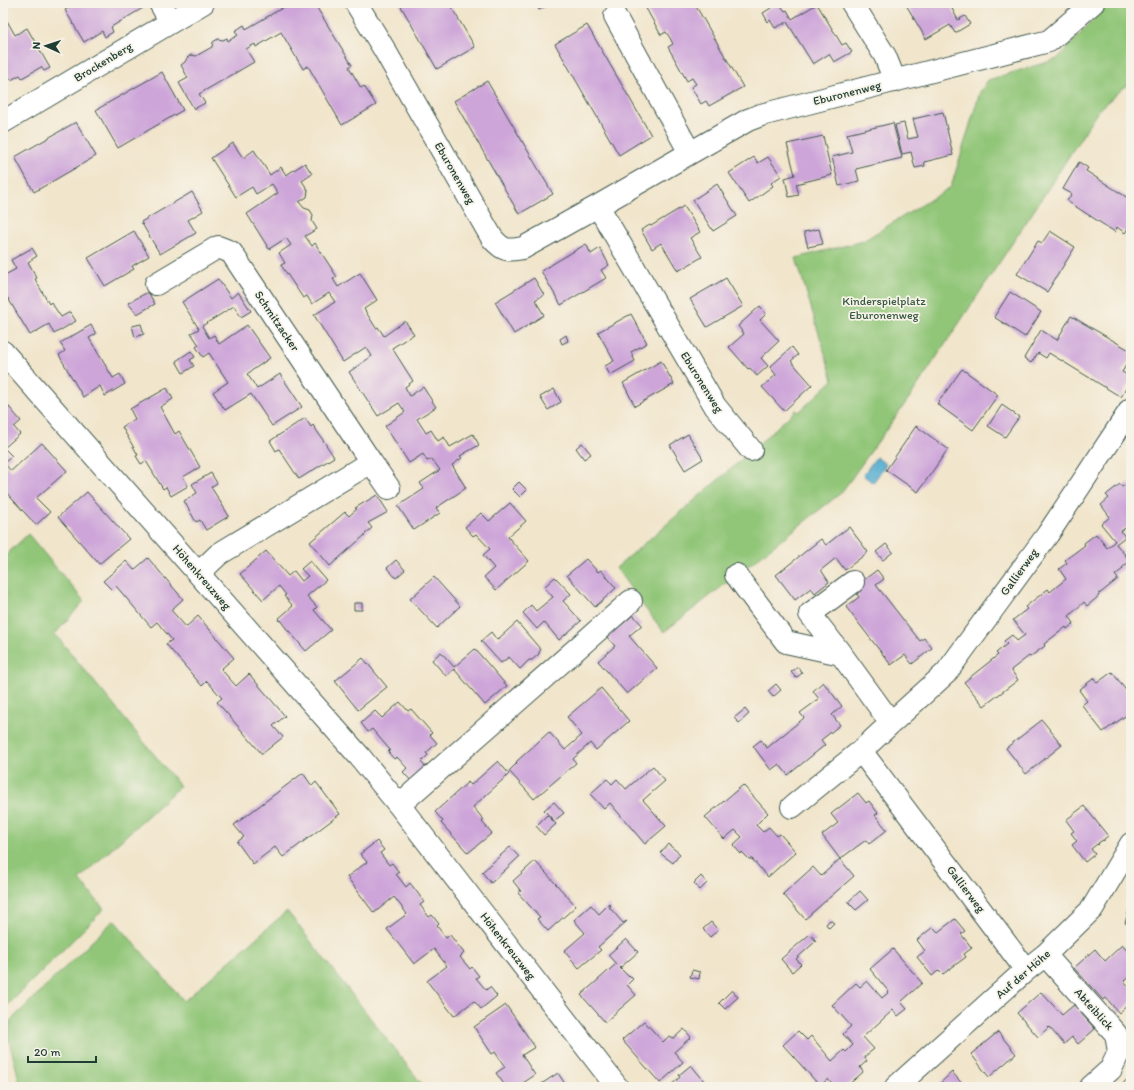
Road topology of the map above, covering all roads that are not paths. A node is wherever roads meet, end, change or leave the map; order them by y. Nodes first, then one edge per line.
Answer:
1 (160, 3) edge
2 (203, 3) edge
3 (356, 3) edge
4 (1093, 3) edge
5 (861, 9) edge
6 (615, 16) dead end
7 (171, 22) junction
8 (894, 81) junction
9 (3, 122) edge
10 (690, 153) junction
11 (598, 206) junction
12 (156, 284) dead end
13 (3, 352) edge
14 (1131, 408) edge
15 (751, 450) dead end
16 (371, 462) junction
17 (389, 488) dead end
18 (199, 573) junction
19 (736, 575) dead end
20 (853, 582) dead end
21 (631, 601) dead end
22 (841, 654) junction
23 (891, 722) junction
24 (861, 751) junction
25 (399, 805) junction
26 (792, 807) dead end
27 (1131, 844) edge
28 (1045, 955) junction
29 (1026, 970) junction
30 (617, 1087) edge
31 (896, 1087) edge
32 (1091, 1087) edge

1 - 7 street
2 - 7 street, Brockenberg
3 - 11 street, Eburonenweg
4 - 8 street, Eburonenweg
5 - 8 street, Eburonenweg
6 - 10 street
7 - 9 street, Brockenberg
8 - 10 street, Eburonenweg
10 - 11 street, Eburonenweg
11 - 15 street, Eburonenweg
12 - 16 street, Schmitzacker
13 - 18 street, Höhenkreuzweg
14 - 23 street, Gallierweg
16 - 17 street, Schmitzacker
16 - 18 street
18 - 25 street, Höhenkreuzweg
19 - 22 street
20 - 22 street
21 - 25 street
22 - 23 street
23 - 24 street, Gallierweg
24 - 26 street, Gallierweg
24 - 29 street, Gallierweg
25 - 30 street, Höhenkreuzweg
27 - 28 street, Auf der Höhe
28 - 29 street, Auf der Höhe
28 - 32 street, Abteiblick
29 - 31 street, Auf der Höhe

